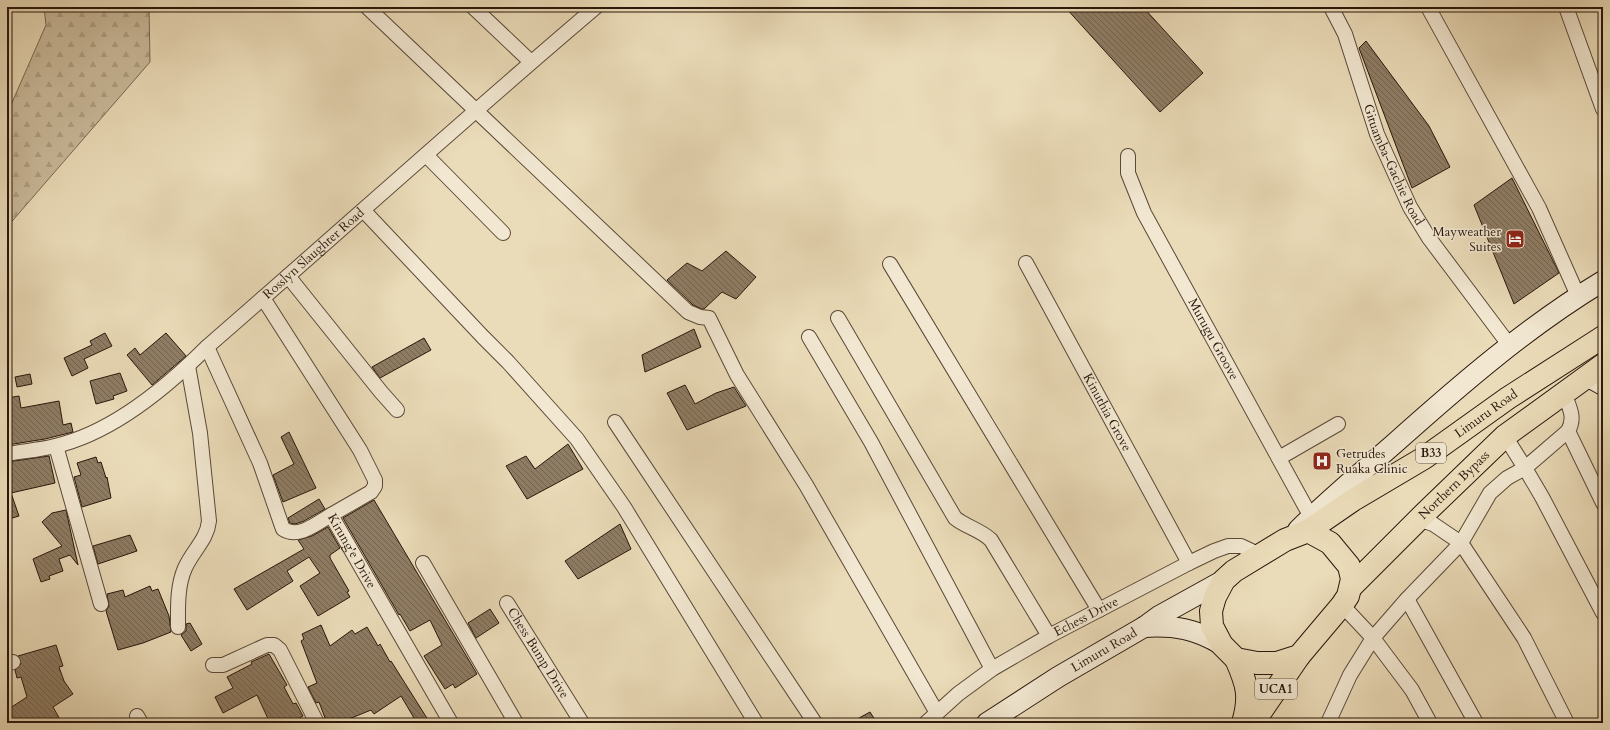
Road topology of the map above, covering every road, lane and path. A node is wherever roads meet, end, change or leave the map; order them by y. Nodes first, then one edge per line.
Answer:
1 (367, 7) edge
2 (473, 7) edge
3 (1331, 7) edge
4 (1428, 7) edge
5 (1566, 7) edge
6 (586, 10) edge
7 (531, 62) junction
8 (1603, 109) edge
9 (475, 110) junction
10 (426, 156) junction
11 (1128, 156) dead end
12 (364, 211) junction
13 (503, 233) dead end
14 (1026, 263) dead end
15 (890, 264) dead end
16 (288, 276) junction
17 (1603, 281) edge
18 (1578, 296) junction
19 (263, 298) junction
20 (838, 318) dead end
21 (808, 337) dead end
22 (1603, 337) edge
23 (207, 346) junction
24 (1510, 346) junction
25 (188, 366) junction
26 (1598, 375) edge
27 (1564, 393) junction
28 (397, 410) dead end
29 (615, 422) dead end
30 (1338, 424) dead end
31 (1568, 431) junction
32 (1505, 436) junction
33 (56, 446) junction
34 (7, 454) edge
35 (1279, 458) junction
36 (1525, 468) junction
37 (1603, 503) edge
38 (331, 515) junction
39 (1418, 519) junction
40 (1304, 528) junction
41 (1461, 544) junction
42 (1260, 554) junction
43 (423, 563) dead end
44 (1189, 563) junction
45 (1224, 580) junction
46 (1347, 596) junction
47 (1407, 599) junction
48 (507, 603) dead end
49 (101, 604) dead end
50 (1098, 610) junction
51 (1603, 613) edge
52 (178, 627) dead end
53 (1144, 627) junction
54 (1049, 636) junction
55 (1373, 638) junction
56 (1229, 652) junction
57 (1299, 656) junction
58 (213, 665) dead end
59 (992, 669) junction
60 (936, 713) junction
61 (1330, 722) edge
62 (317, 723) edge
63 (451, 723) edge
64 (516, 723) edge
65 (582, 723) edge
66 (756, 723) edge
67 (814, 723) edge
68 (926, 723) edge
69 (987, 723) edge
70 (1243, 723) edge
71 (1253, 723) edge
72 (1430, 723) edge
73 (1476, 723) edge
74 (1566, 723) edge

1 - 9 street
2 - 7 street
3 - 24 street, Gituamba-Gachie Road
4 - 18 street
5 - 8 street
6 - 7 street, Rosslyn Slaughter Road
7 - 9 street, Rosslyn Slaughter Road
9 - 10 street, Rosslyn Slaughter Road
9 - 60 street
10 - 12 street, Rosslyn Slaughter Road
10 - 13 street
11 - 35 street, Murugu Groove
12 - 16 street, Rosslyn Slaughter Road
12 - 66 street
14 - 44 street, Kinuthia Grove
15 - 50 street
16 - 19 street, Rosslyn Slaughter Road
16 - 28 street
17 - 18 street
18 - 24 street
19 - 23 street, Rosslyn Slaughter Road
19 - 38 street
20 - 54 street
21 - 59 street
22 - 40 main road, Limuru Road / B33
23 - 25 street, Rosslyn Slaughter Road
23 - 38 street, Kirung'e Drive
24 - 40 street
25 - 33 street, Rosslyn Slaughter Road
25 - 52 street
26 - 27 main road
27 - 31 street
27 - 32 main road, Northern Bypass
29 - 67 street
30 - 35 street
31 - 36 street
31 - 37 street
32 - 36 street
32 - 39 main road, Northern Bypass
33 - 34 street, Rosslyn Slaughter Road
33 - 49 street
35 - 40 street, Murugu Groove
36 - 41 street
36 - 51 street
38 - 63 street, Kirung'e Drive
39 - 41 street
39 - 46 main road, Northern Bypass
40 - 42 main road
40 - 46 main road
41 - 47 street
41 - 74 street
42 - 44 street, Echess Drive
42 - 45 main road
43 - 64 street
44 - 50 street, Echess Drive
45 - 53 street, Limuru Road
45 - 56 main road
46 - 55 street
46 - 57 main road, Northern Bypass
47 - 55 street
47 - 73 street
48 - 65 street, Chess Bump Drive
50 - 54 street, Echess Drive
53 - 56 street
53 - 69 street, Limuru Road
54 - 59 street, Echess Drive
55 - 61 street
55 - 72 street
56 - 57 main road
56 - 70 main road
57 - 71 main road, Northern Bypass / UCA1
58 - 62 street
59 - 60 street, Echess Drive
60 - 68 street, Echess Drive

